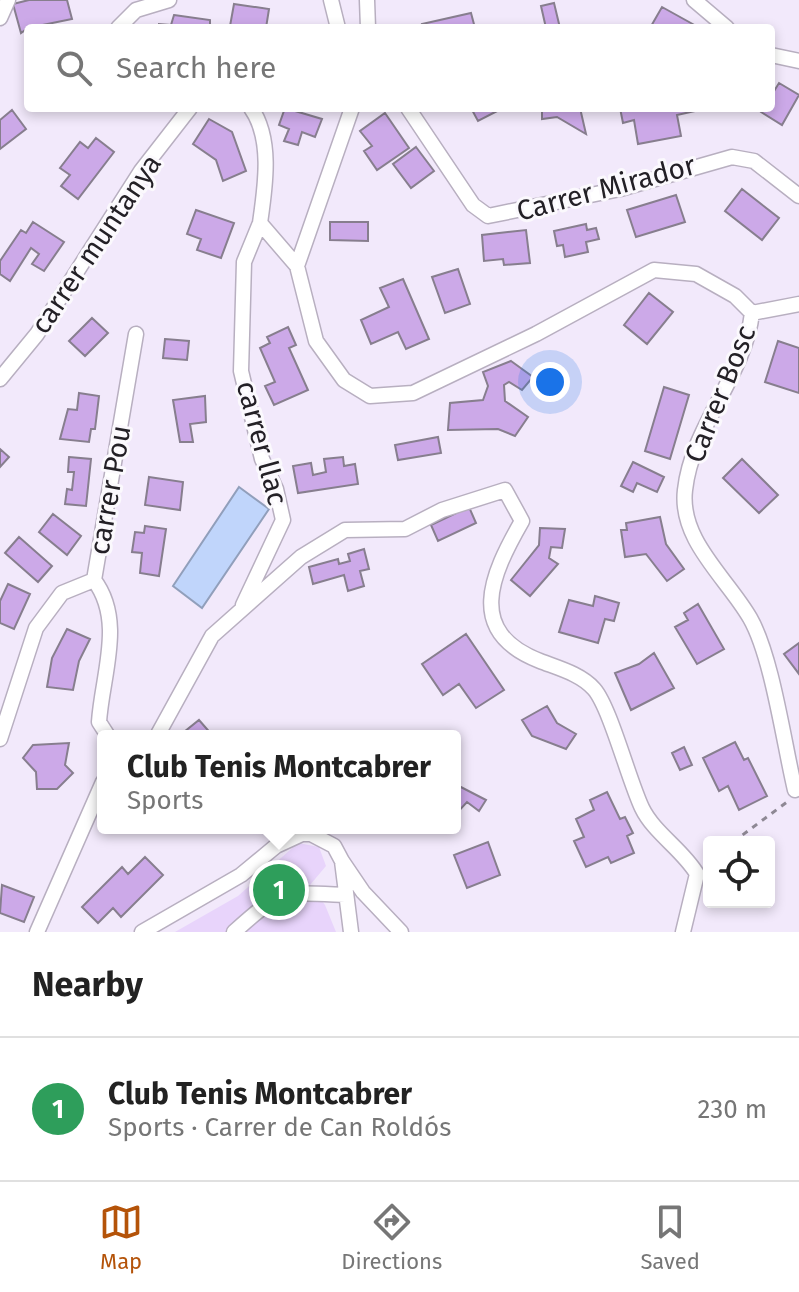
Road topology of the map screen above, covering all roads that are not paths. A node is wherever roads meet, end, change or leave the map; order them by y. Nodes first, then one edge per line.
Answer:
1 (8, 0) edge
2 (169, 0) edge
3 (331, 0) edge
4 (367, 0) edge
5 (694, 0) edge
6 (0, 18) edge
7 (122, 24) edge
8 (337, 24) edge
9 (368, 24) edge
10 (722, 24) edge
11 (775, 56) edge
12 (799, 61) edge
13 (187, 112) edge
14 (254, 112) edge
15 (351, 112) edge
16 (411, 112) edge
17 (799, 196) edge
18 (260, 223) junction
19 (297, 266) junction
20 (799, 304) edge
21 (752, 313) junction
22 (136, 334) dead end
23 (0, 379) edge
24 (94, 580) junction
25 (241, 610) junction
26 (104, 730) edge
27 (160, 730) edge
28 (0, 739) edge
29 (795, 790) dead end
30 (97, 796) edge
31 (342, 861) junction
32 (345, 895) junction
33 (37, 932) edge
34 (142, 932) edge
35 (234, 932) edge
36 (351, 932) edge
37 (401, 932) edge
38 (683, 932) edge

1 - 6 street
2 - 7 street
3 - 8 street
4 - 9 street
5 - 10 street
11 - 12 street
13 - 23 street, carrer muntanya
14 - 18 street
15 - 19 street
16 - 17 street, Carrer Mirador
18 - 19 street
18 - 25 street, carrer llac
19 - 21 street, Carrer Bosc
20 - 21 street
21 - 29 street, Carrer Bosc
22 - 24 street, carrer Pou
24 - 26 street, carrer Pou
24 - 28 street
25 - 27 street
25 - 38 street
30 - 33 street
31 - 32 street
31 - 34 street
31 - 37 street
32 - 35 street
32 - 36 street

